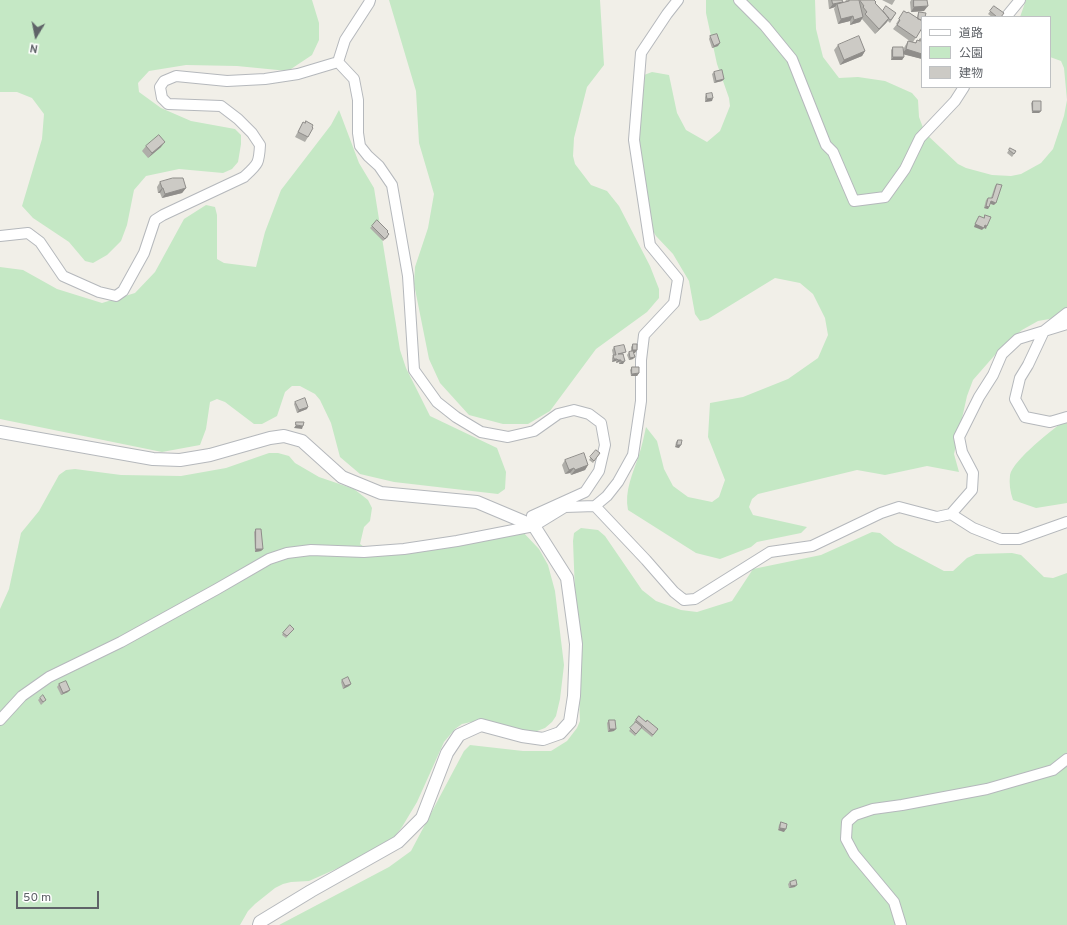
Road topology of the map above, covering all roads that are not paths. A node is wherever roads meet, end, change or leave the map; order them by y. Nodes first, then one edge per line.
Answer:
1 (370, 0) edge
2 (678, 0) edge
3 (740, 0) edge
4 (1020, 0) edge
5 (1007, 16) edge
6 (338, 62) junction
7 (963, 88) edge
8 (0, 236) edge
9 (1067, 313) edge
10 (1067, 324) edge
11 (1044, 331) junction
12 (1067, 417) edge
13 (0, 432) edge
14 (595, 506) junction
15 (951, 514) junction
16 (1067, 522) edge
17 (534, 526) junction
18 (0, 720) edge
19 (1067, 759) edge
20 (259, 925) edge
21 (901, 925) edge

1 - 6 street
2 - 14 street
3 - 7 street
4 - 5 street
6 - 8 street
6 - 17 street
9 - 11 street
10 - 11 street
11 - 12 street
11 - 15 street
13 - 17 street
14 - 15 street
14 - 17 street
15 - 16 street
17 - 18 street
17 - 20 street
19 - 21 street

